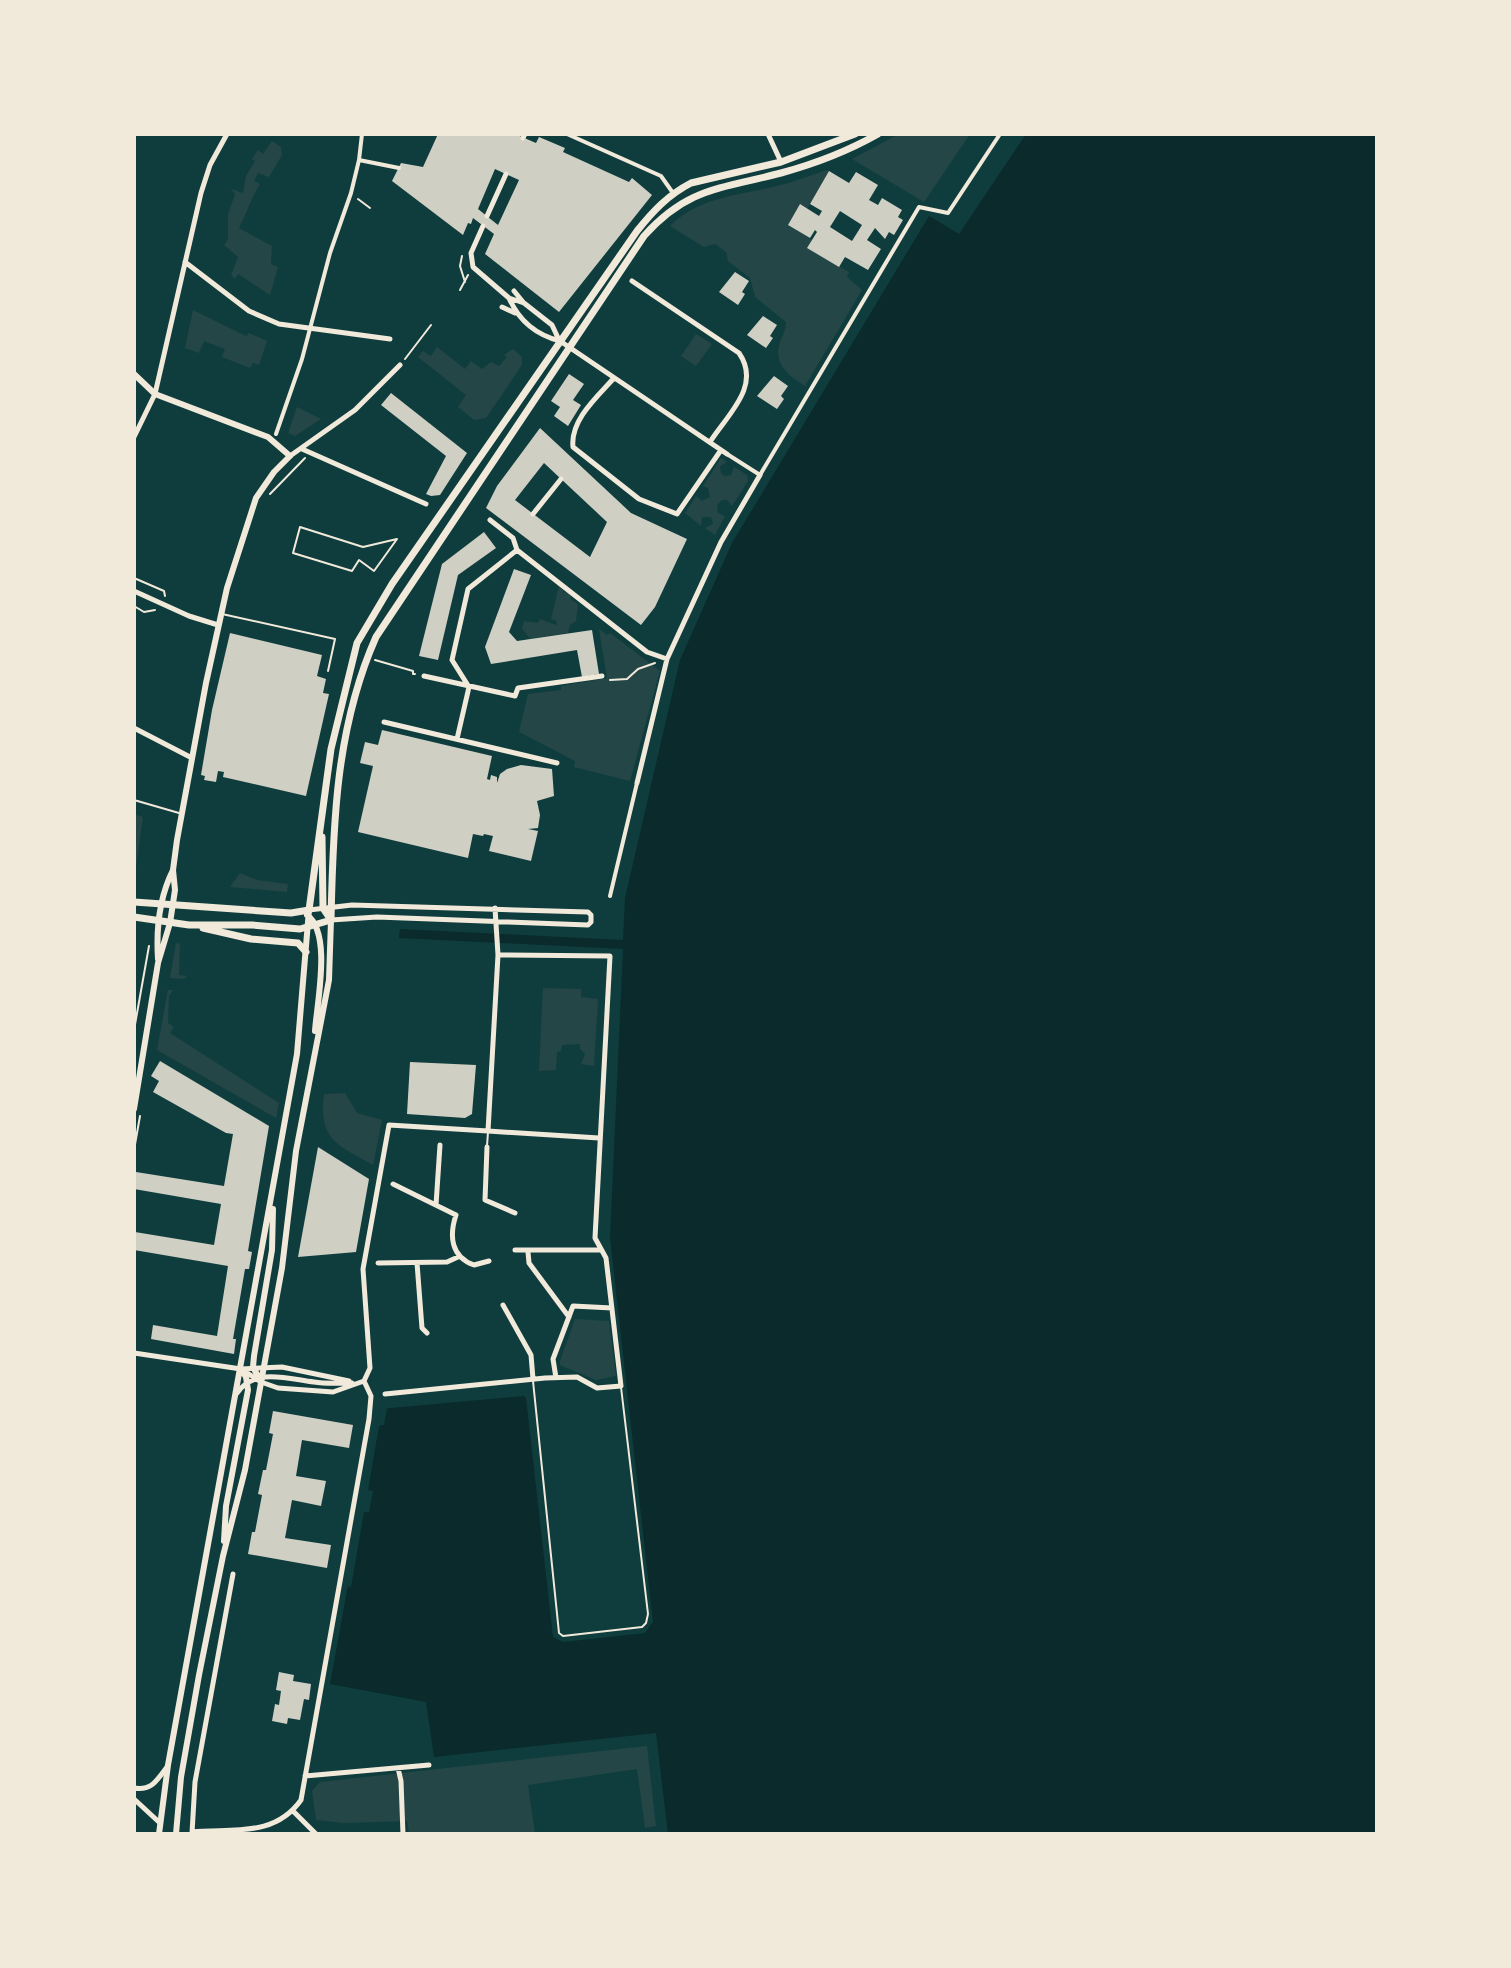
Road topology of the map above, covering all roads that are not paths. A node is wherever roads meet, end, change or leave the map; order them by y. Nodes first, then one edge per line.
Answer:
1 (227, 134) edge
2 (362, 134) edge
3 (567, 134) edge
4 (768, 134) edge
5 (855, 134) edge
6 (878, 134) edge
7 (1000, 134) edge
8 (359, 160) junction
9 (781, 162) junction
10 (399, 168) dead end
11 (506, 174) dead end
12 (673, 193) junction
13 (487, 216) dead end
14 (483, 226) dead end
15 (185, 262) junction
16 (632, 281) dead end
17 (514, 291) dead end
18 (509, 298) junction
19 (524, 303) junction
20 (502, 307) dead end
21 (516, 314) junction
22 (310, 329) junction
23 (390, 339) dead end
24 (560, 341) junction
25 (569, 347) junction
26 (400, 365) road end
27 (134, 374) edge
28 (614, 378) junction
29 (155, 394) junction
30 (276, 434) dead end
31 (134, 437) edge
32 (710, 442) junction
33 (301, 448) junction
34 (724, 452) junction
35 (581, 455) junction
36 (290, 456) junction
37 (576, 461) dead end
38 (760, 475) junction
39 (561, 479) dead end
40 (426, 504) dead end
41 (533, 514) dead end
42 (483, 515) dead end
43 (490, 520) joint
44 (517, 550) junction
45 (359, 560) joint
46 (134, 591) edge
47 (221, 613) junction
48 (218, 625) junction
49 (667, 659) junction
50 (328, 671) dead end
51 (424, 676) dead end
52 (602, 676) dead end
53 (469, 687) junction
54 (384, 722) dead end
55 (134, 728) edge
56 (457, 739) junction
57 (192, 758) junction
58 (557, 763) dead end
59 (637, 783) joint
60 (134, 800) edge
61 (322, 807) junction
62 (182, 814) junction
63 (173, 870) junction
64 (610, 896) dead end
65 (134, 902) edge
66 (161, 904) junction
67 (172, 904) junction
68 (327, 907) junction
69 (495, 908) junction
70 (309, 913) junction
71 (134, 917) edge
72 (331, 920) junction
73 (159, 921) junction
74 (170, 923) junction
75 (496, 923) junction
76 (189, 925) junction
77 (312, 926) junction
78 (306, 952) junction
79 (498, 955) junction
80 (158, 963) junction
81 (313, 1058) junction
82 (134, 1109) edge
83 (488, 1131) junction
84 (599, 1138) junction
85 (440, 1145) dead end
86 (487, 1147) joint
87 (393, 1184) dead end
88 (274, 1185) junction
89 (436, 1205) junction
90 (515, 1213) dead end
91 (515, 1250) dead end
92 (601, 1250) junction
93 (528, 1252) junction
94 (458, 1257) junction
95 (489, 1261) dead end
96 (378, 1263) dead end
97 (417, 1263) junction
98 (503, 1305) dead end
99 (612, 1308) junction
100 (569, 1317) junction
101 (427, 1333) dead end
102 (134, 1353) edge
103 (265, 1366) junction
104 (253, 1367) junction
105 (241, 1369) junction
106 (557, 1378) junction
107 (260, 1379) junction
108 (533, 1379) junction
109 (361, 1382) junction
110 (248, 1383) junction
111 (621, 1386) junction
112 (237, 1393) junction
113 (385, 1394) joint
114 (371, 1396) junction
115 (223, 1556) junction
116 (233, 1574) dead end
117 (168, 1765) junction
118 (429, 1765) dead end
119 (398, 1768) junction
120 (305, 1776) junction
121 (134, 1788) edge
122 (134, 1799) edge
123 (293, 1811) junction
124 (160, 1823) junction
125 (192, 1833) edge
126 (159, 1834) edge
127 (176, 1834) edge
128 (316, 1834) edge
129 (403, 1834) edge

1 - 15 street
2 - 8 street
3 - 12 street
4 - 9 street
5 - 9 main road
6 - 25 main road
7 - 38 street
8 - 10 street
8 - 22 street
9 - 12 main road
11 - 13 street
12 - 24 main road
14 - 18 street
15 - 22 street
15 - 29 street
16 - 32 street
17 - 19 street
18 - 19 street
18 - 21 street
19 - 24 street
20 - 21 street
21 - 24 street
22 - 23 street
22 - 30 street
24 - 25 street
24 - 61 main road
25 - 28 street
25 - 68 main road
26 - 33 street
27 - 29 street
28 - 32 street
28 - 35 street
29 - 31 street
29 - 36 street
32 - 34 street
33 - 36 street
33 - 40 street
34 - 35 street
34 - 38 street
35 - 37 street
36 - 47 street
38 - 49 street
39 - 41 street
42 - 43 street
43 - 44 street
44 - 49 street
44 - 53 street
45 - 45 lane
46 - 48 street
47 - 48 street
47 - 50 lane
48 - 57 street
49 - 59 street
51 - 53 street
52 - 53 street
53 - 56 street
54 - 56 street
55 - 57 street
56 - 58 street
57 - 62 street
59 - 64 street
60 - 62 lane
61 - 68 main road
61 - 70 main road
62 - 63 street
63 - 66 street
63 - 67 street
65 - 66 main road
66 - 67 main road
66 - 73 street
67 - 70 main road
67 - 74 street
68 - 69 street
68 - 70 street
68 - 72 main road
69 - 75 street
69 - 75 street
70 - 77 street
71 - 73 main road
72 - 75 street
72 - 77 main road
72 - 81 street
73 - 74 main road
73 - 80 street
74 - 76 main road
74 - 80 street
75 - 79 street
76 - 77 main road
76 - 78 main road
77 - 78 street
77 - 81 street
78 - 88 street
79 - 83 street
79 - 84 street
80 - 82 street
81 - 103 street
83 - 84 street
83 - 86 lane
83 - 109 street
84 - 92 street
85 - 89 street
86 - 90 street
87 - 89 street
88 - 104 street
88 - 105 street
89 - 94 street
91 - 93 street
92 - 93 street
92 - 99 street
93 - 100 street
94 - 95 street
94 - 97 street
96 - 97 street
97 - 101 street
98 - 108 street
99 - 100 street
99 - 111 street
100 - 106 street
102 - 105 street
103 - 104 street
103 - 107 street
103 - 109 street
104 - 105 street
104 - 107 street
105 - 107 street
105 - 110 street
105 - 112 street
106 - 108 street
106 - 111 street
107 - 109 street
107 - 109 street
107 - 110 street
107 - 115 street
108 - 111 lane
108 - 113 street
109 - 114 street
110 - 112 street
110 - 115 street
112 - 117 street
113 - 114 lane
114 - 120 street
115 - 127 street
116 - 125 street
117 - 121 street
117 - 124 street
118 - 119 street
119 - 120 street
119 - 129 street
120 - 123 street
122 - 124 street
123 - 125 street
123 - 128 street
124 - 126 street

